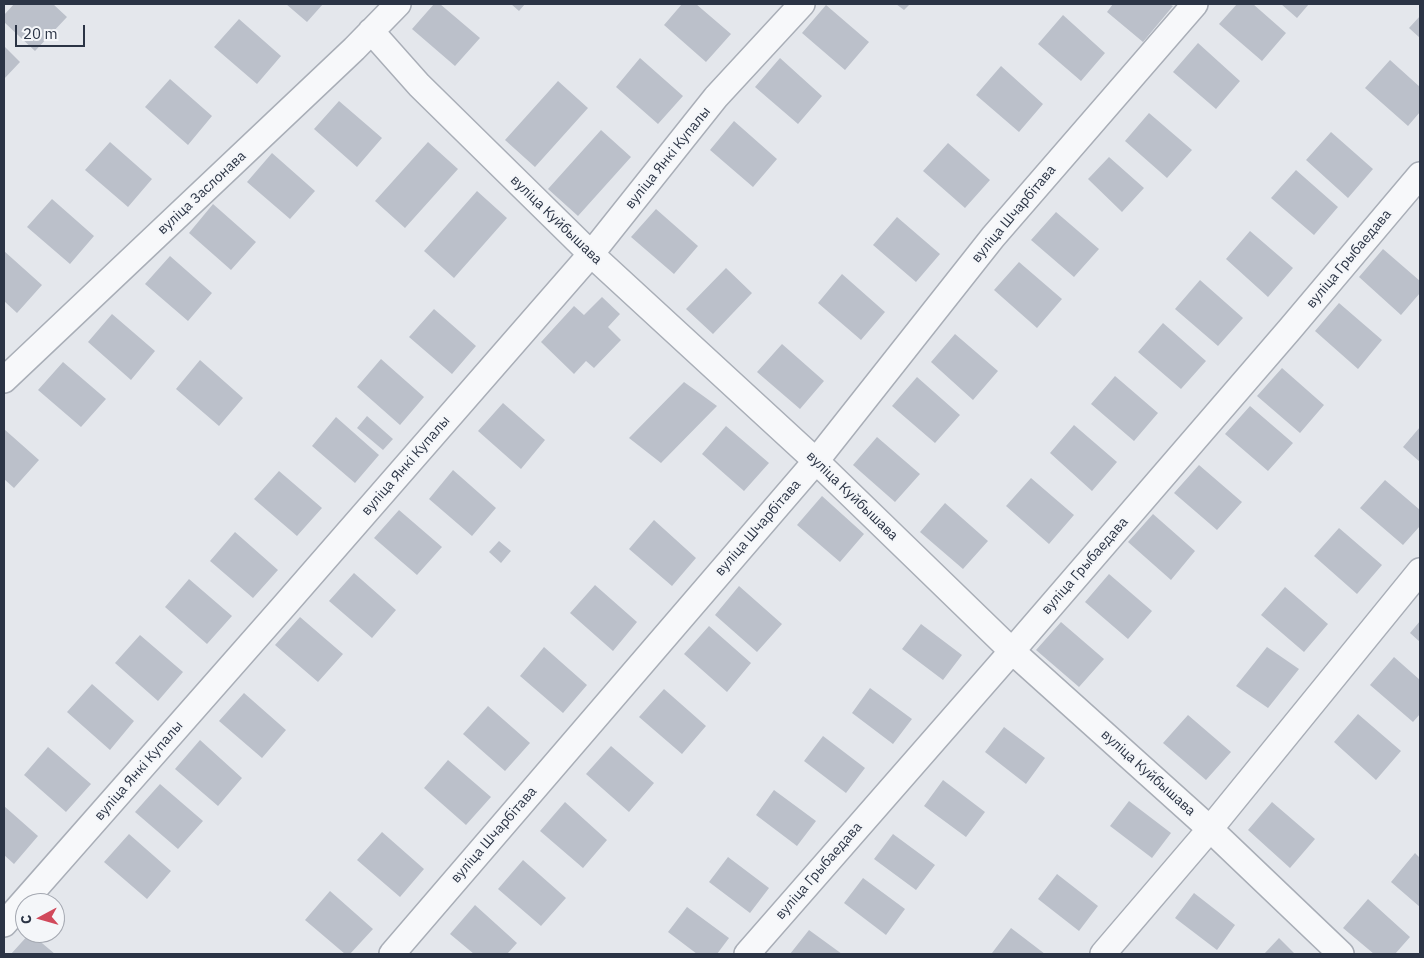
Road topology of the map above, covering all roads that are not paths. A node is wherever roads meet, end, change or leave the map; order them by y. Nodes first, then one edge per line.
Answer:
1 (398, 4) edge
2 (802, 4) edge
3 (1195, 4) edge
4 (371, 31) junction
5 (1420, 175) edge
6 (591, 254) junction
7 (4, 380) edge
8 (816, 461) junction
9 (1420, 571) edge
10 (1012, 651) junction
11 (1210, 829) junction
12 (4, 924) edge
13 (392, 954) edge
14 (747, 954) edge
15 (1103, 954) edge
16 (1341, 954) edge

1 - 4 street, вуліца Заслонава
2 - 6 street, вуліца Янкі Купалы
3 - 8 street, вуліца Шчарбітава
4 - 6 street, вуліца Куйбышава
4 - 7 street, вуліца Заслонава
5 - 10 street, вуліца Грыбаедава
6 - 8 street, вуліца Куйбышава
6 - 12 street, вуліца Янкі Купалы
8 - 10 street, вуліца Куйбышава
8 - 13 street, вуліца Шчарбітава
9 - 11 street
10 - 11 street, вуліца Куйбышава
10 - 14 street, вуліца Грыбаедава
11 - 15 street
11 - 16 street, вуліца Куйбышава

